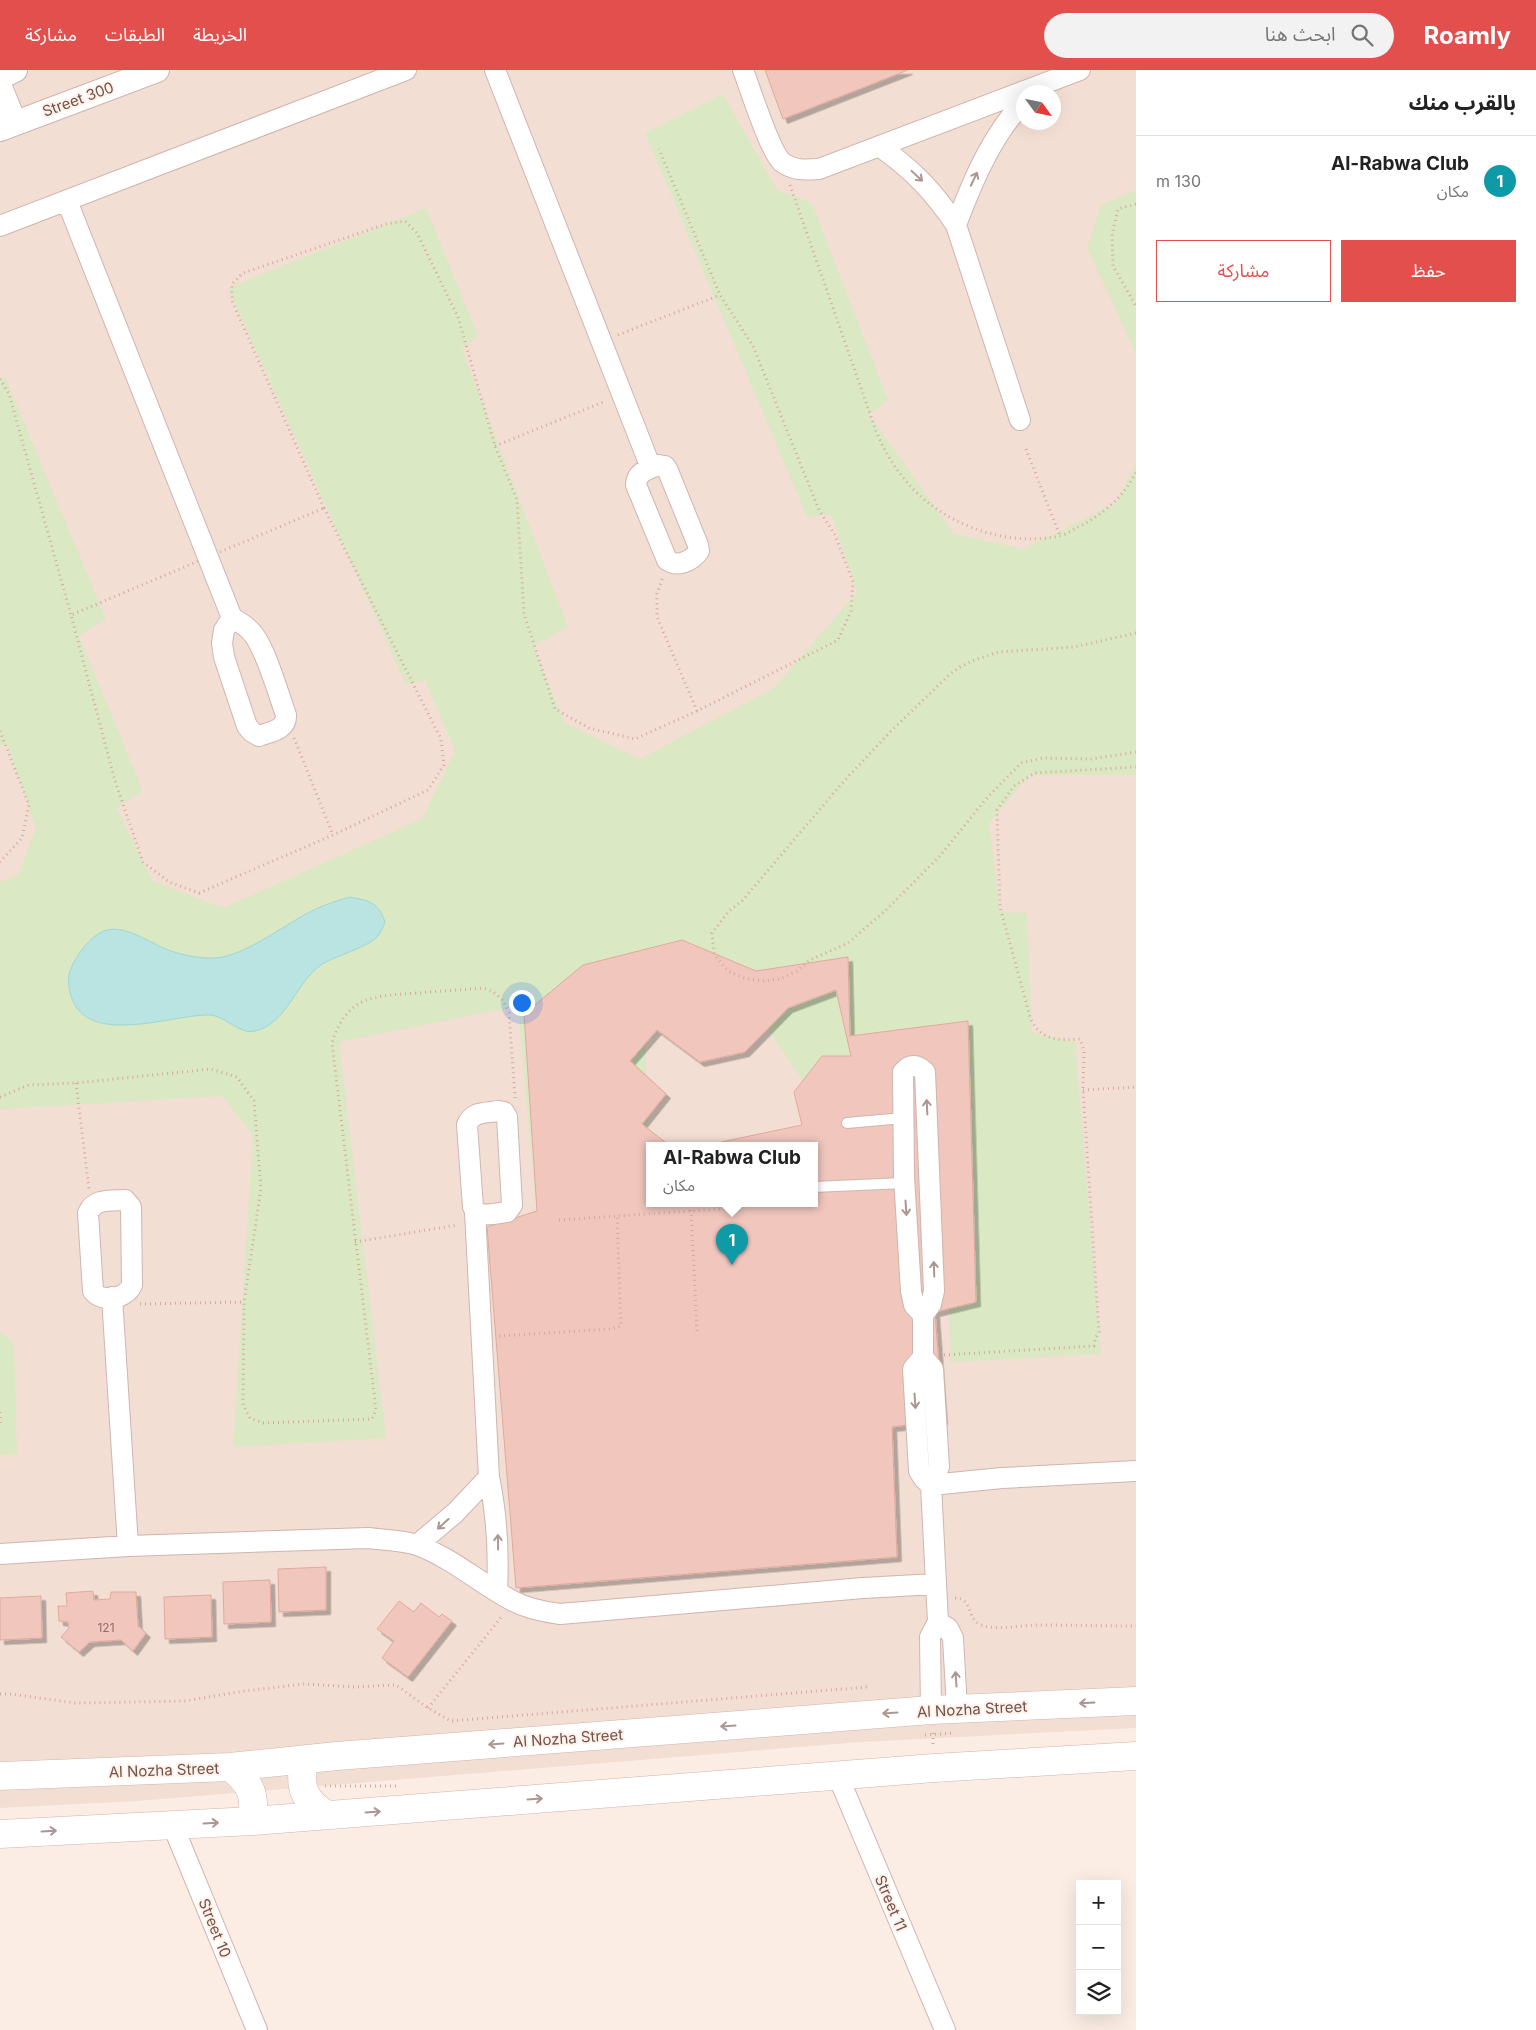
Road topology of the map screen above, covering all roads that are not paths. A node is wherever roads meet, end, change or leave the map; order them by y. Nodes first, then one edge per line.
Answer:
1 (15, 70) edge
2 (157, 70) edge
3 (406, 70) edge
4 (495, 70) edge
5 (743, 70) edge
6 (1080, 70) edge
7 (0, 77) edge
8 (1041, 85) edge
9 (0, 87) edge
10 (1016, 95) edge
11 (1016, 109) edge
12 (7, 125) edge
13 (879, 146) junction
14 (67, 201) junction
15 (956, 225) junction
16 (0, 226) edge
17 (1020, 420) dead end
18 (651, 468) junction
19 (232, 618) junction
20 (903, 1118) junction
21 (847, 1124) dead end
22 (930, 1175) junction
23 (904, 1180) junction
24 (818, 1187) edge
25 (475, 1217) junction
26 (112, 1301) junction
27 (923, 1315) junction
28 (1136, 1471) edge
29 (489, 1477) junction
30 (931, 1485) junction
31 (417, 1545) junction
32 (128, 1546) junction
33 (0, 1554) edge
34 (937, 1591) junction
35 (505, 1596) junction
36 (1136, 1701) edge
37 (944, 1710) junction
38 (1136, 1756) edge
39 (305, 1759) junction
40 (230, 1767) junction
41 (0, 1776) edge
42 (838, 1776) junction
43 (327, 1815) junction
44 (252, 1821) junction
45 (173, 1826) junction
46 (0, 1834) edge
47 (258, 2030) edge
48 (944, 2030) edge

1 - 7 street
2 - 12 street, Street 300
3 - 14 street
4 - 18 street
5 - 13 street
6 - 8 street
9 - 12 street
10 - 13 street
15 -> 11 street
13 -> 15 street
14 - 16 street
14 - 19 street
15 - 17 street
18 - 18 street
19 - 19 street
20 - 21 lane
22 -> 20 street
20 - 23 street
22 - 23 street
27 -> 22 street
23 - 24 lane
23 -> 27 street
25 - 25 street
25 - 29 street
26 - 26 street
26 - 32 street
27 - 30 street
28 - 30 street
29 -> 31 street
35 -> 29 street
30 - 34 street
31 - 32 street
31 - 35 street
32 - 33 street
34 - 35 street
34 - 37 street
36 -> 37 main road, Al Nozha Street
37 -> 39 main road, Al Nozha Street
38 - 42 main road
39 - 40 main road, Al Nozha Street
39 - 43 main road
40 - 41 main road, Al Nozha Street
40 - 44 main road
43 -> 42 main road
42 - 48 street, Street 11
43 - 44 main road
45 -> 44 main road
46 -> 45 main road
45 - 47 street, Street 10

